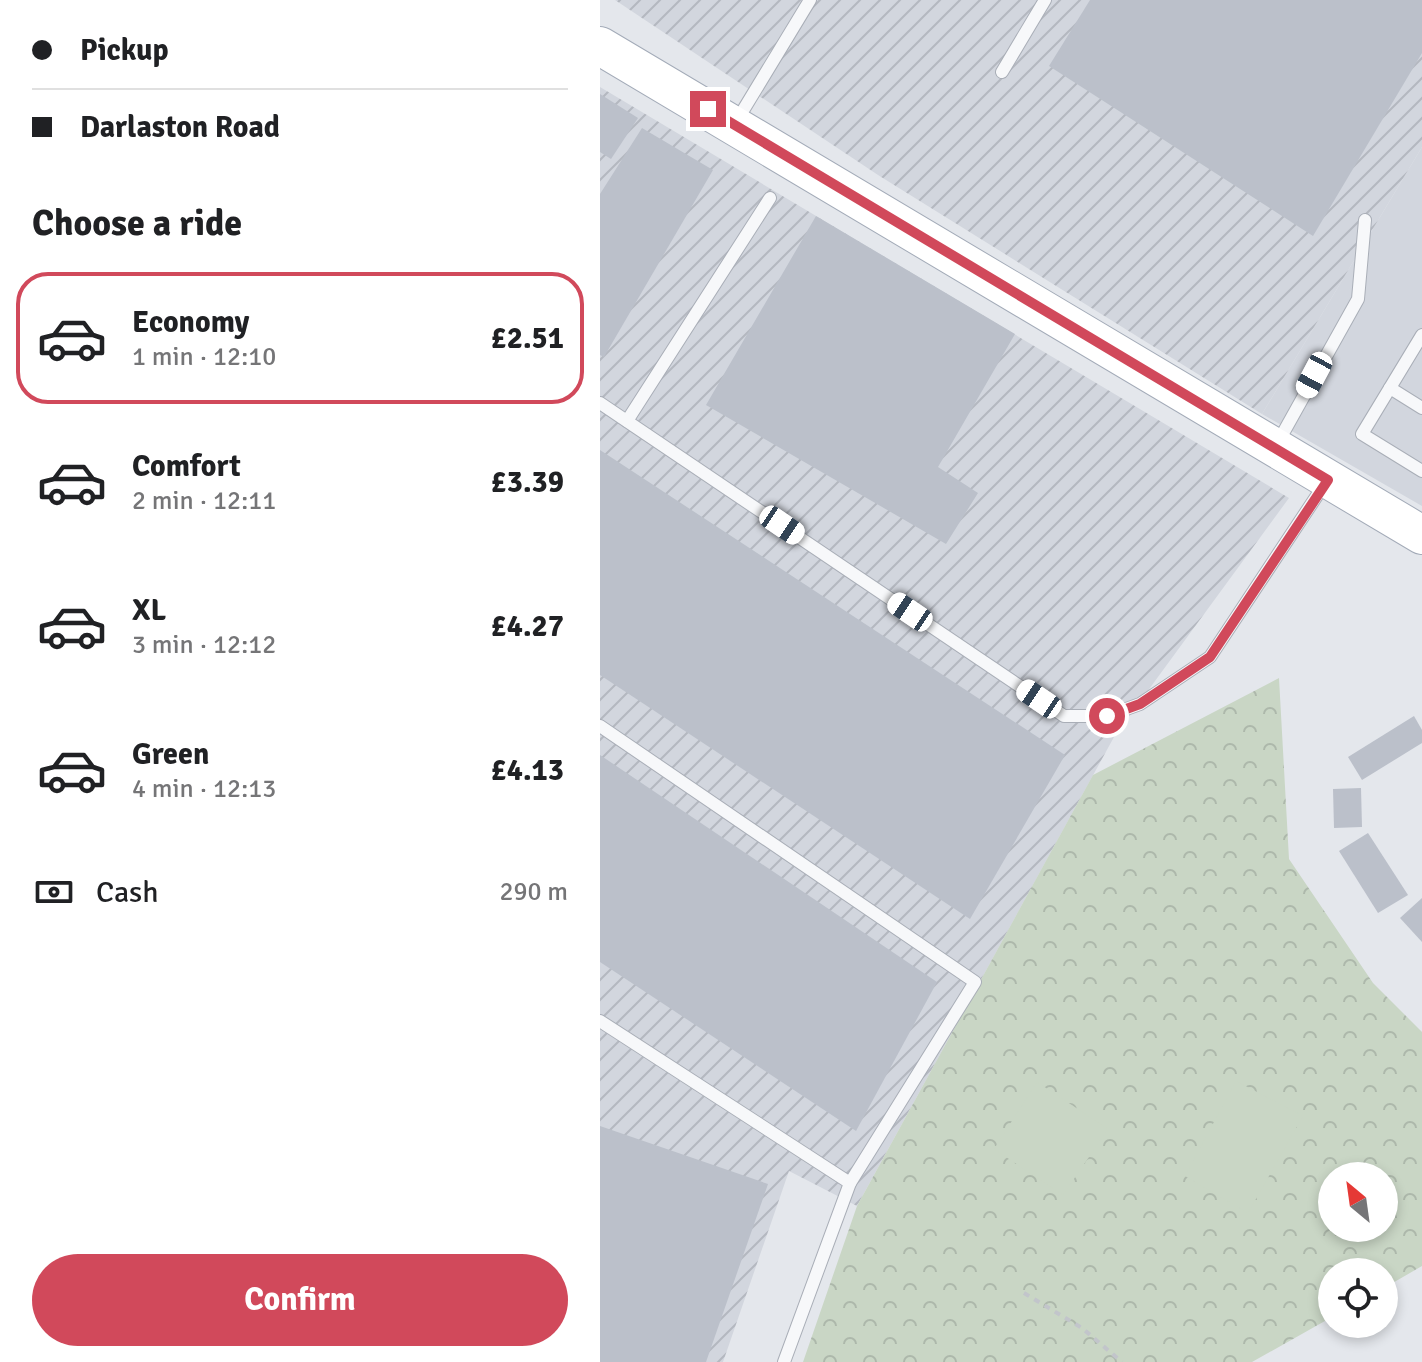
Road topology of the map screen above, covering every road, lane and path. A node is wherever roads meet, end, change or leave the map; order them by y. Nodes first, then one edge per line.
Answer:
1 (810, 0) edge
2 (1045, 0) edge
3 (600, 46) edge
4 (1002, 72) dead end
5 (735, 125) junction
6 (770, 198) dead end
7 (1365, 220) dead end
8 (1422, 335) edge
9 (1390, 388) junction
10 (600, 403) edge
11 (1422, 408) edge
12 (627, 421) junction
13 (1276, 447) junction
14 (1422, 471) edge
15 (1328, 480) junction
16 (1422, 535) edge
17 (600, 726) edge
18 (600, 1021) edge
19 (850, 1183) junction
20 (1024, 1293) dead end
21 (784, 1362) edge
22 (1122, 1362) edge

1 - 5 lane
2 - 4 lane
3 - 5 main road
5 - 13 main road
6 - 12 lane
7 - 13 lane
8 - 9 lane
9 - 11 lane
9 - 14 lane
10 - 12 lane
12 - 15 lane
13 - 15 main road
15 - 16 main road
17 - 19 lane
18 - 19 lane
19 - 21 lane
20 - 22 path

